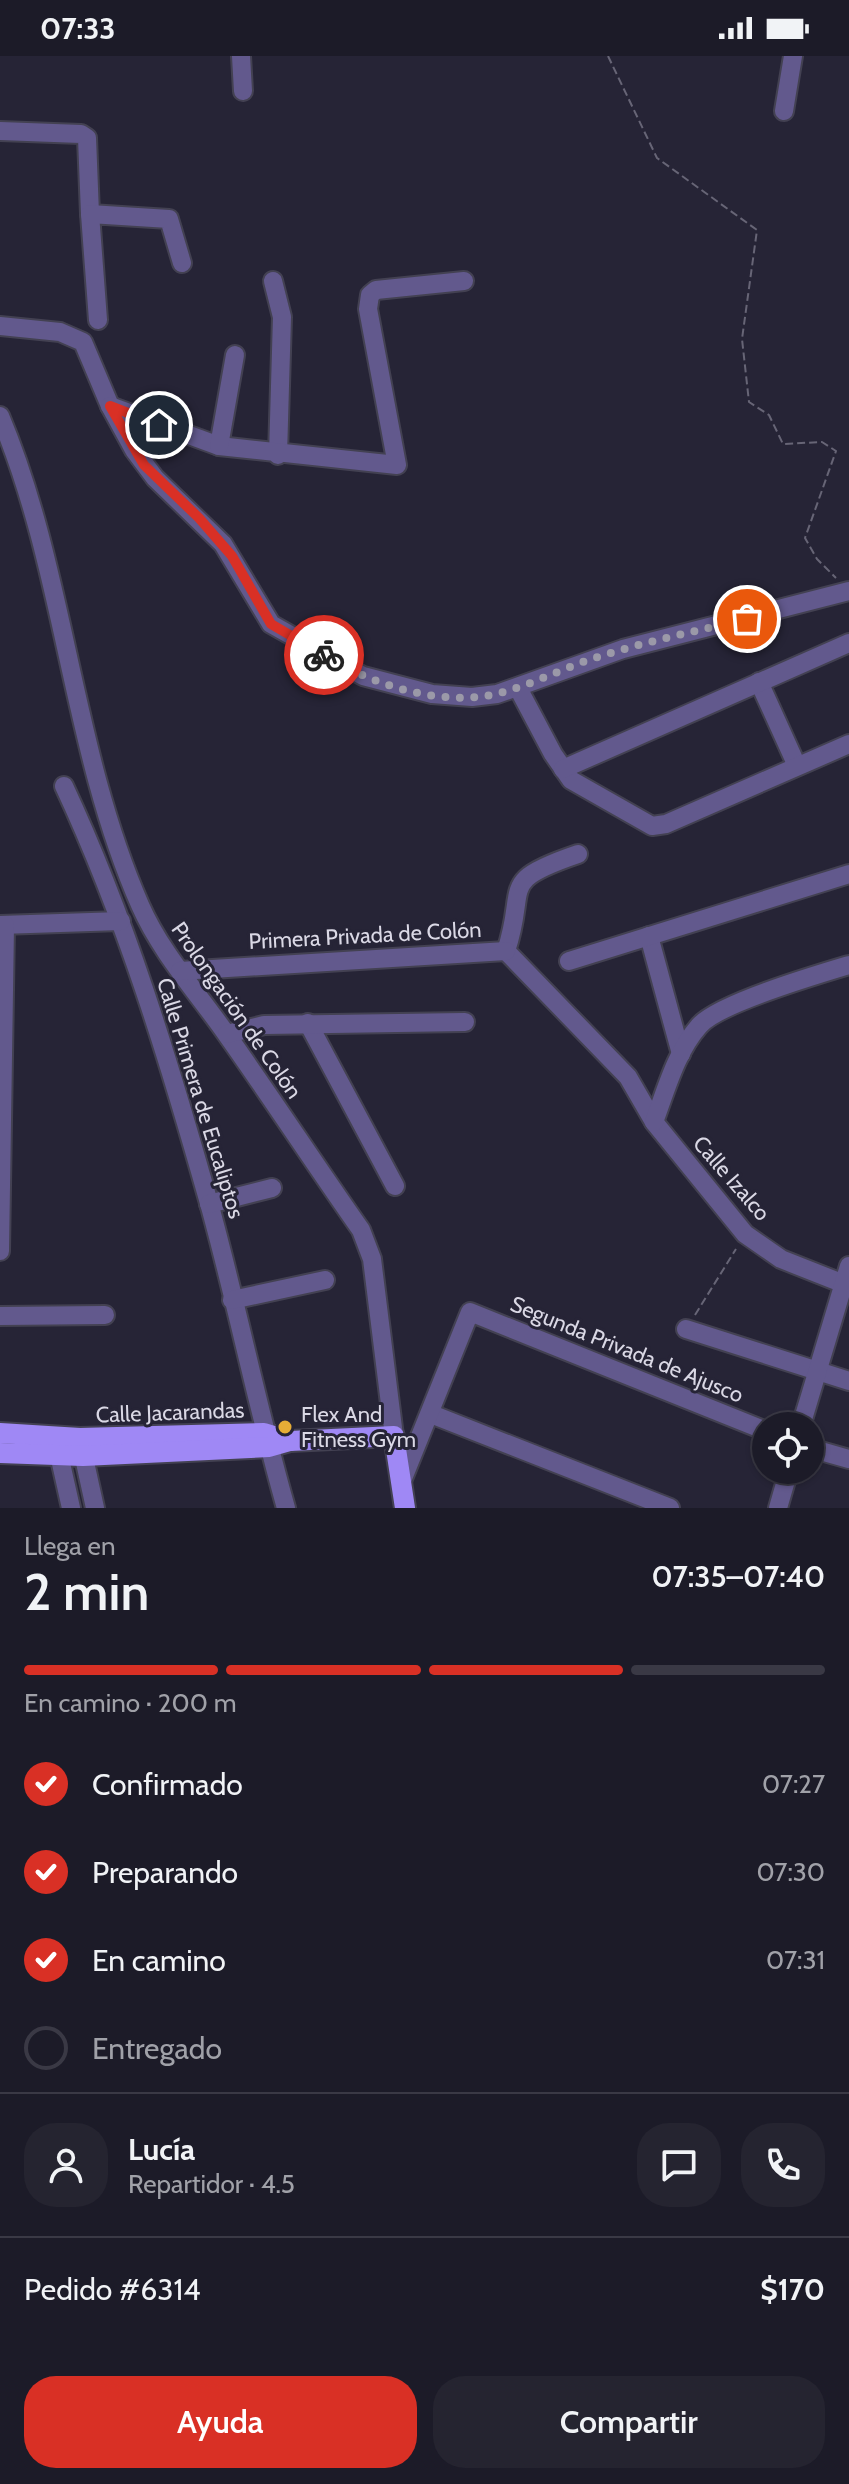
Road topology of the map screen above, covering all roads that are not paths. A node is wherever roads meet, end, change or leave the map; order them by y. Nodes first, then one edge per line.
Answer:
1 (241, 56) edge
2 (793, 56) edge
3 (243, 91) dead end
4 (784, 111) dead end
5 (0, 131) edge
6 (90, 214) junction
7 (182, 263) dead end
8 (273, 281) dead end
9 (464, 281) dead end
10 (98, 320) dead end
11 (0, 326) edge
12 (235, 355) dead end
13 (110, 406) junction
14 (0, 416) edge
15 (219, 446) junction
16 (278, 455) junction
17 (9, 457) edge
18 (849, 591) edge
19 (849, 643) edge
20 (759, 682) junction
21 (518, 688) junction
22 (849, 744) edge
23 (797, 766) junction
24 (563, 769) junction
25 (64, 786) dead end
26 (578, 854) dead end
27 (849, 874) edge
28 (121, 921) junction
29 (2, 925) edge
30 (649, 936) junction
31 (506, 951) junction
32 (569, 961) dead end
33 (849, 965) edge
34 (180, 971) junction
35 (465, 1022) dead end
36 (308, 1023) junction
37 (227, 1034) junction
38 (681, 1054) junction
39 (1, 1057) edge
40 (654, 1122) junction
41 (395, 1186) dead end
42 (272, 1188) dead end
43 (209, 1204) junction
44 (0, 1251) edge
45 (849, 1266) edge
46 (325, 1280) dead end
47 (846, 1285) edge
48 (232, 1300) junction
49 (105, 1315) dead end
50 (0, 1316) edge
51 (686, 1329) road end
52 (816, 1371) junction
53 (849, 1381) edge
54 (805, 1412) edge
55 (431, 1414) junction
56 (0, 1420) edge
57 (752, 1425) edge
58 (0, 1433) edge
59 (394, 1436) junction
60 (266, 1440) junction
61 (57, 1447) junction
62 (81, 1447) junction
63 (824, 1452) edge
64 (0, 1453) edge
65 (849, 1459) edge
66 (402, 1481) junction
67 (785, 1484) edge
68 (71, 1508) edge
69 (95, 1508) edge
70 (286, 1508) edge
71 (405, 1508) edge
72 (670, 1508) edge
73 (778, 1508) edge

1 - 3 street
2 - 4 street
5 - 6 street
6 - 7 street
6 - 10 street
8 - 16 street
9 - 16 street
11 - 13 street
12 - 15 street
13 - 15 street
13 - 21 street
14 - 17 street, Prolongación de Colón
15 - 16 street
17 - 34 street, Prolongación de Colón
18 - 21 street
19 - 20 street
20 - 23 street
20 - 24 street
21 - 24 street
22 - 23 street
23 - 24 street
25 - 28 street, Calle Primera de Eucaliptos
26 - 31 street
27 - 30 street
28 - 29 street
28 - 43 street, Calle Primera de Eucaliptos
29 - 39 street
30 - 32 street
30 - 38 street
31 - 34 street, Primera Privada de Colón
31 - 40 street, Calle Izalco
33 - 38 street
34 - 37 street, Prolongación de Colón
35 - 36 street
36 - 37 street
36 - 41 street
37 - 59 street, Prolongación de Colón
38 - 40 street
39 - 44 street
40 - 47 street, Calle Izalco
42 - 43 street
43 - 48 street, Calle Primera de Eucaliptos
45 - 47 street
46 - 48 street
47 - 52 street
48 - 60 street, Calle Primera de Eucaliptos
49 - 50 street
51 - 52 street
52 - 53 street
52 - 54 street
55 - 57 street, Segunda Privada de Ajusco
55 - 66 street
55 - 72 street
56 - 58 street
58 - 61 main road, Calle Jacarandas
59 - 60 main road, Calle Jacarandas
59 - 66 main road
60 - 62 main road, Calle Jacarandas
60 - 70 street, Calle Primera de Eucaliptos
61 - 62 main road, Calle Jacarandas
61 - 64 main road, Calle Jacarandas
61 - 68 street
62 - 69 street
63 - 65 street
66 - 71 main road
67 - 73 street

